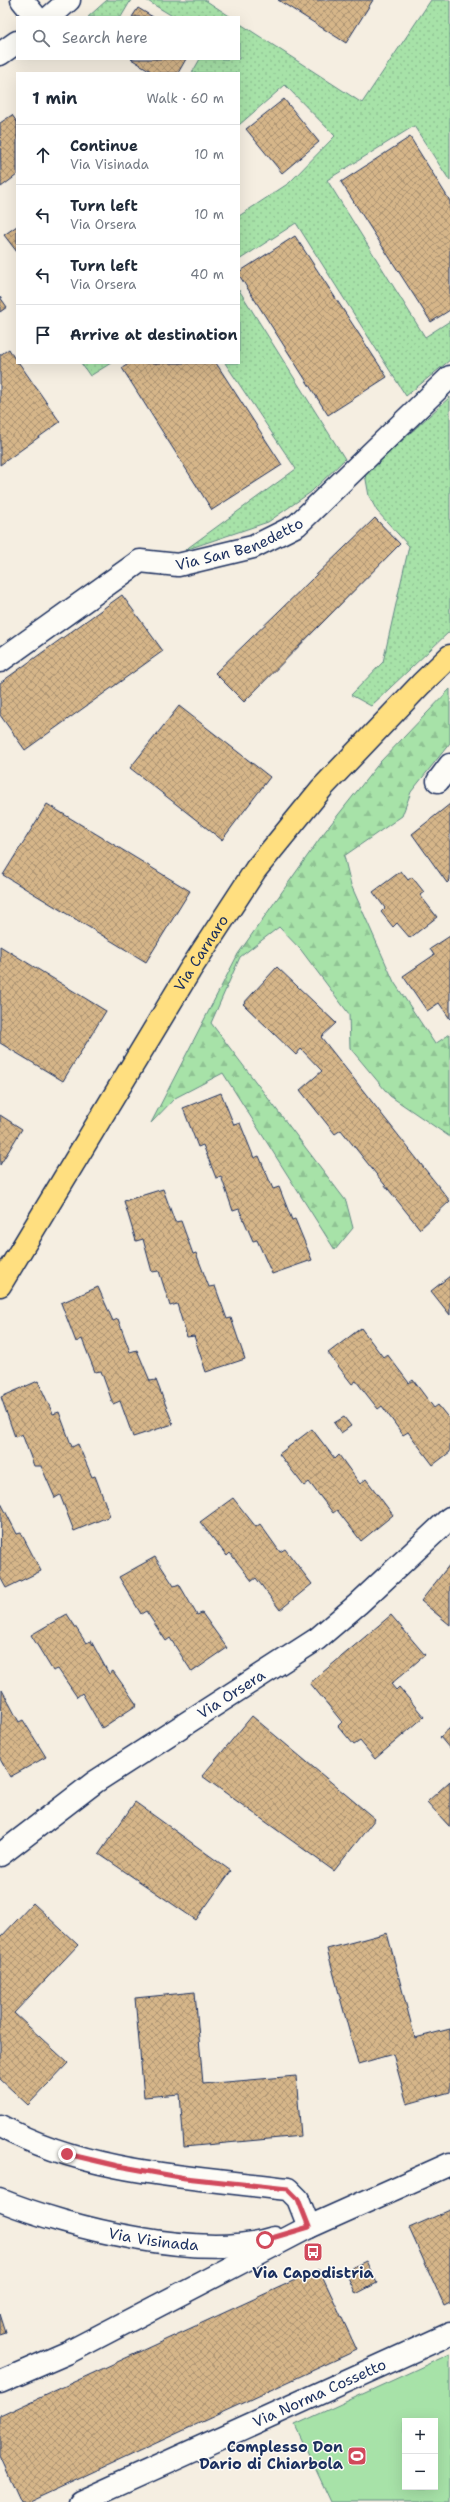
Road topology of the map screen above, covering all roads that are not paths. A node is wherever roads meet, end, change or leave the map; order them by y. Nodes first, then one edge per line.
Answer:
1 (22, 0) edge
2 (69, 0) edge
3 (35, 16) edge
4 (51, 16) edge
5 (16, 43) edge
6 (0, 54) edge
7 (450, 377) edge
8 (450, 656) edge
9 (0, 661) edge
10 (0, 1285) edge
11 (450, 1518) edge
12 (0, 1855) edge
13 (0, 2126) edge
14 (450, 2164) edge
15 (0, 2200) edge
16 (309, 2227) junction
17 (450, 2334) edge
18 (0, 2382) edge
19 (80, 2502) edge

1 - 3 street
2 - 4 street
5 - 6 street
7 - 9 street, Via San Benedetto
8 - 10 main road, Via Carnaro
11 - 12 street, Via Orsera
13 - 16 street
14 - 16 street
15 - 16 street, Via Visinada
16 - 18 street
17 - 19 street, Via Norma Cossetto

